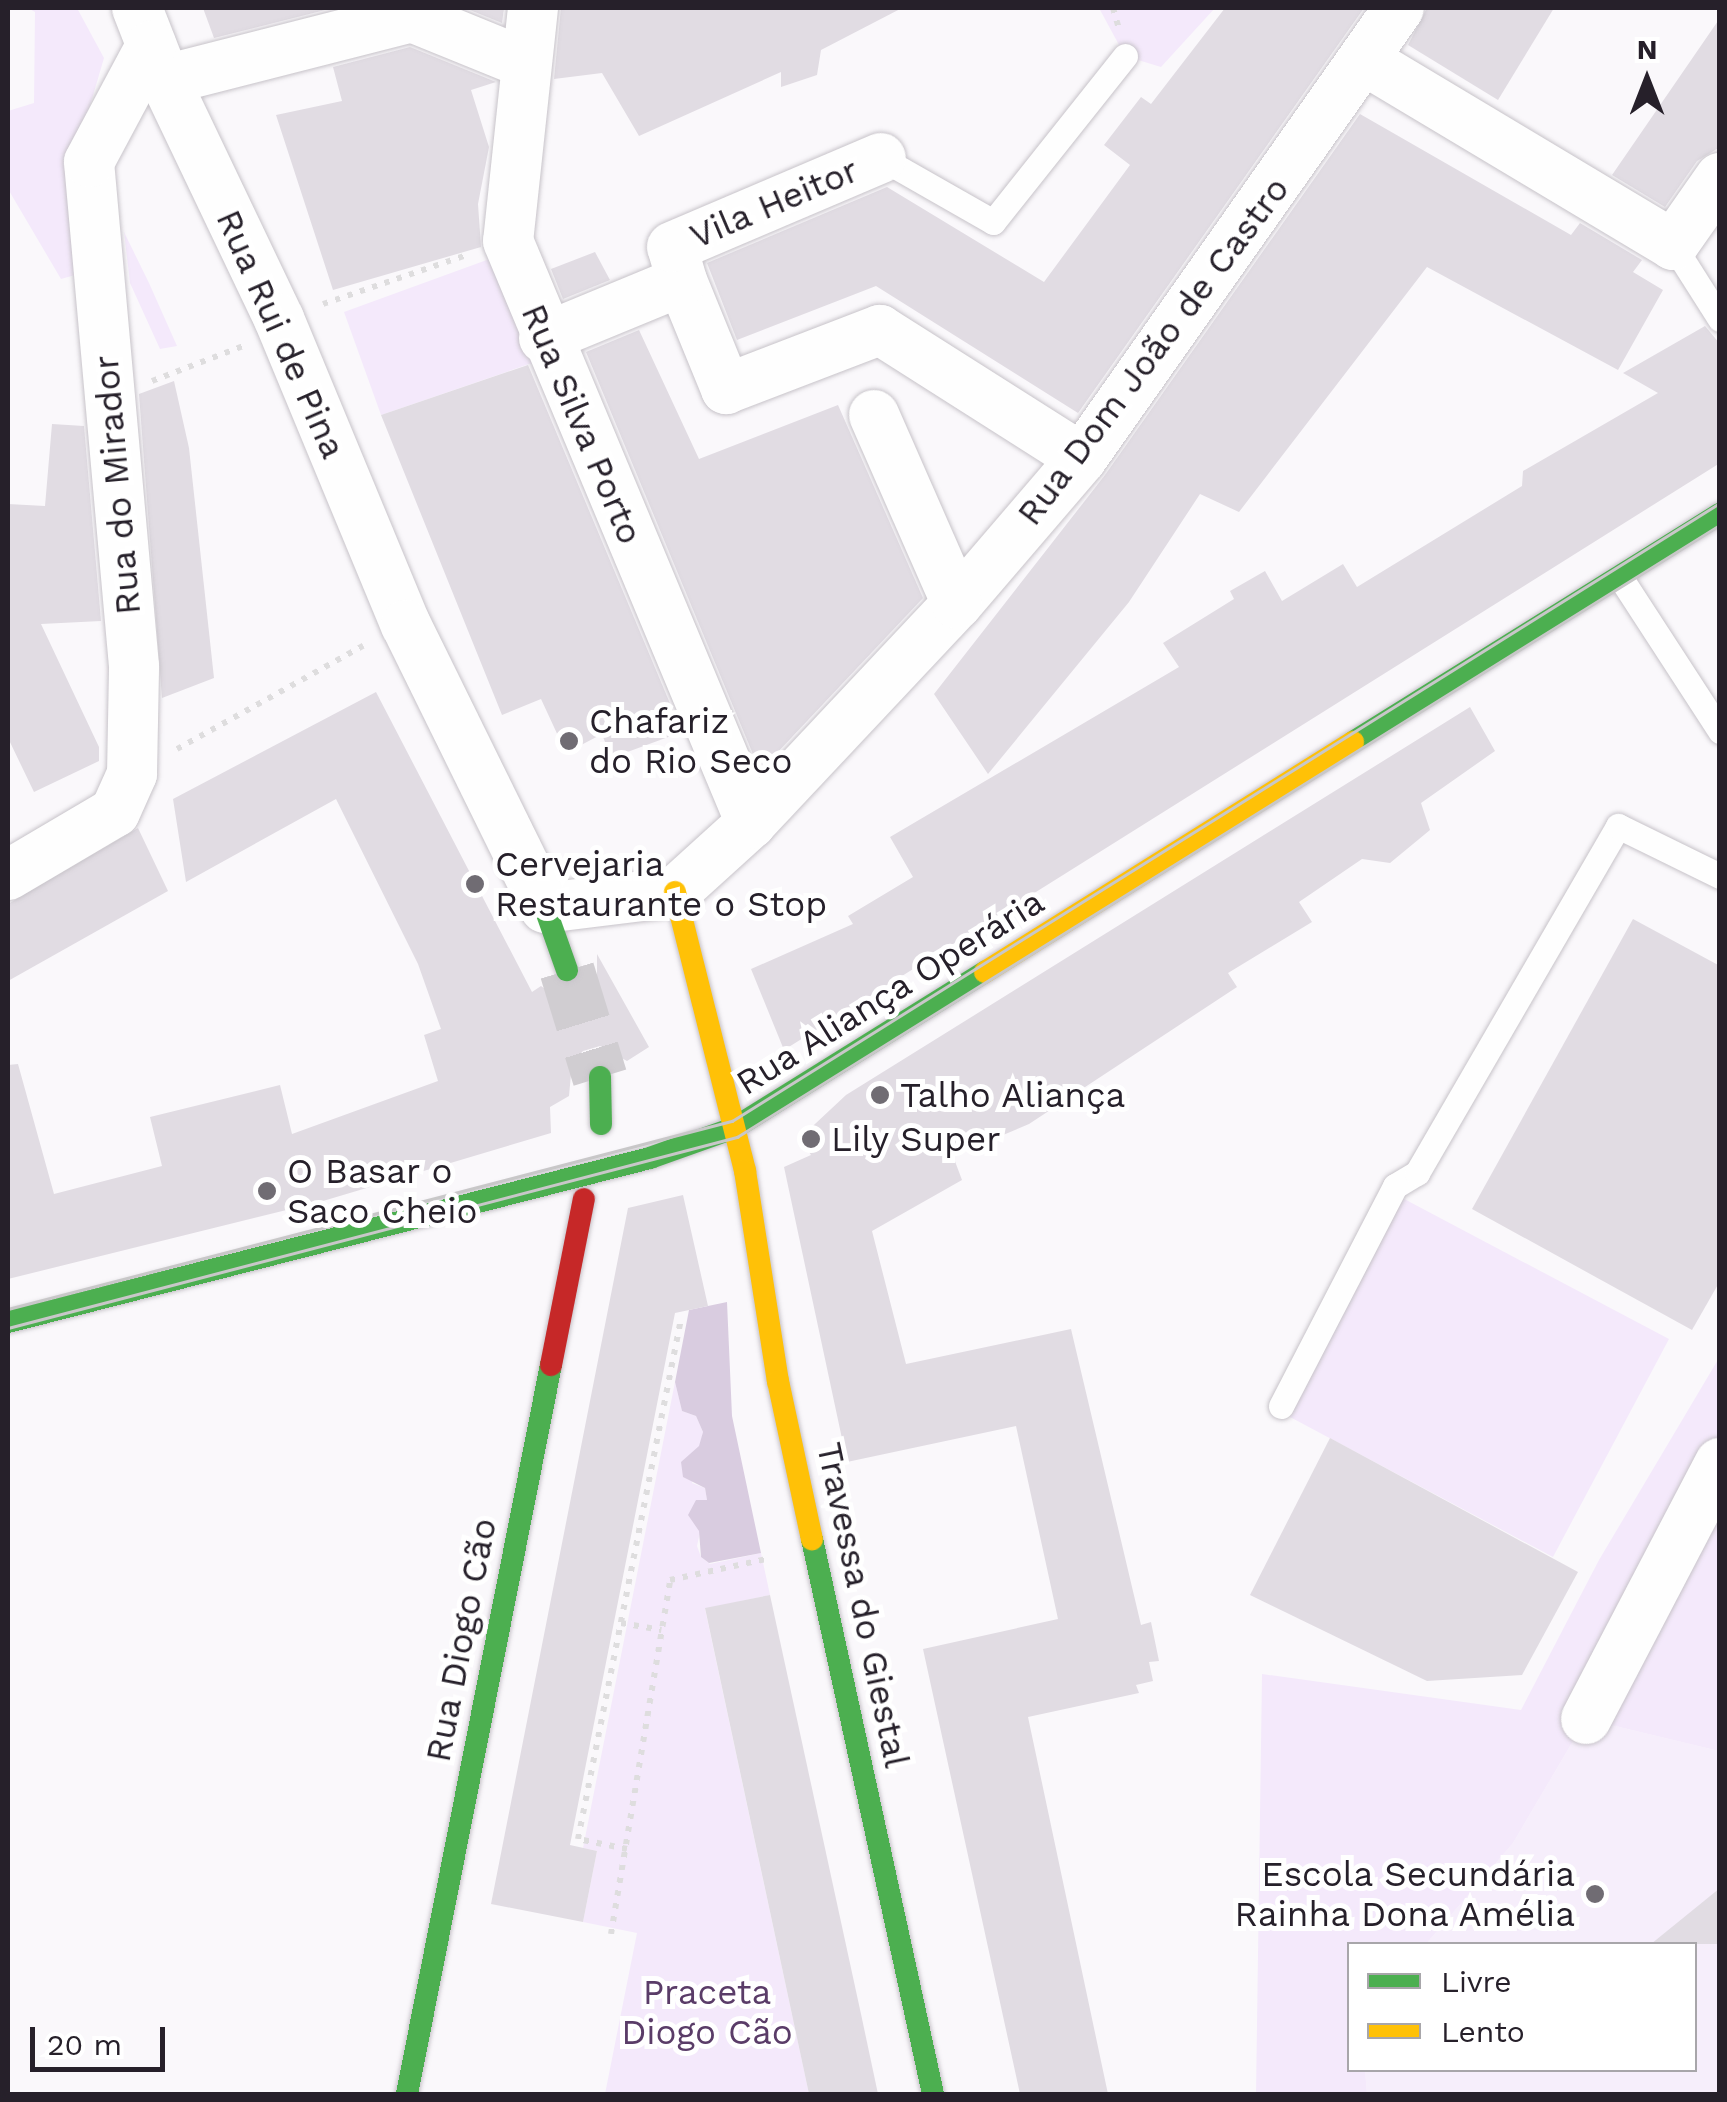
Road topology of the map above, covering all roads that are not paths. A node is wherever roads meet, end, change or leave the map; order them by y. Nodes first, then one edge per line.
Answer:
1 (533, 8) edge
2 (1399, 8) edge
3 (151, 44) edge
4 (1125, 56) dead end
5 (1366, 61) junction
6 (522, 62) junction
7 (881, 158) joint
8 (1720, 178) edge
9 (1673, 246) junction
10 (682, 282) junction
11 (1720, 319) edge
12 (544, 338) junction
13 (874, 414) dead end
14 (1082, 458) junction
15 (1720, 514) edge
16 (1620, 577) junction
17 (956, 604) junction
18 (1720, 731) edge
19 (751, 823) junction
20 (14, 855) edge
21 (1720, 876) edge
22 (675, 892) junction
23 (544, 908) junction
24 (567, 970) tunnel mouth
25 (600, 1077) tunnel mouth
26 (601, 1124) dead end
27 (734, 1128) junction
28 (584, 1199) dead end
29 (8, 1322) edge
30 (1281, 1406) dead end
31 (1720, 1462) edge
32 (1586, 1719) dead end
33 (407, 2094) edge
34 (932, 2094) edge

1 - 6 street, Rua Silva Porto
2 - 5 street, Rua Dom João de Castro
3 - 6 street
3 - 20 street, Rua do Mirador
3 - 23 street, Rua Rui de Pina
4 - 7 lane
5 - 9 street
5 - 14 street, Rua Dom João de Castro
6 - 12 street, Rua Silva Porto
7 - 10 street, Vila Heitor
8 - 9 street
9 - 11 lane
10 - 12 street, Vila Heitor
10 - 14 street
12 - 19 street, Rua Silva Porto
13 - 17 street
14 - 17 street, Rua Dom João de Castro
15 - 16 street, Rua Aliança Operária
16 - 18 lane
16 - 27 street, Rua Aliança Operária
17 - 19 street, Rua Dom João de Castro
19 - 22 street, Rua Dom João de Castro
21 - 30 lane
22 - 23 street
22 - 27 street, Travessa do Giestal
23 - 24 street
25 - 26 street
27 - 29 street, Rua Aliança Operária
27 - 34 street, Travessa do Giestal
28 - 33 street, Rua Diogo Cão
31 - 32 street

